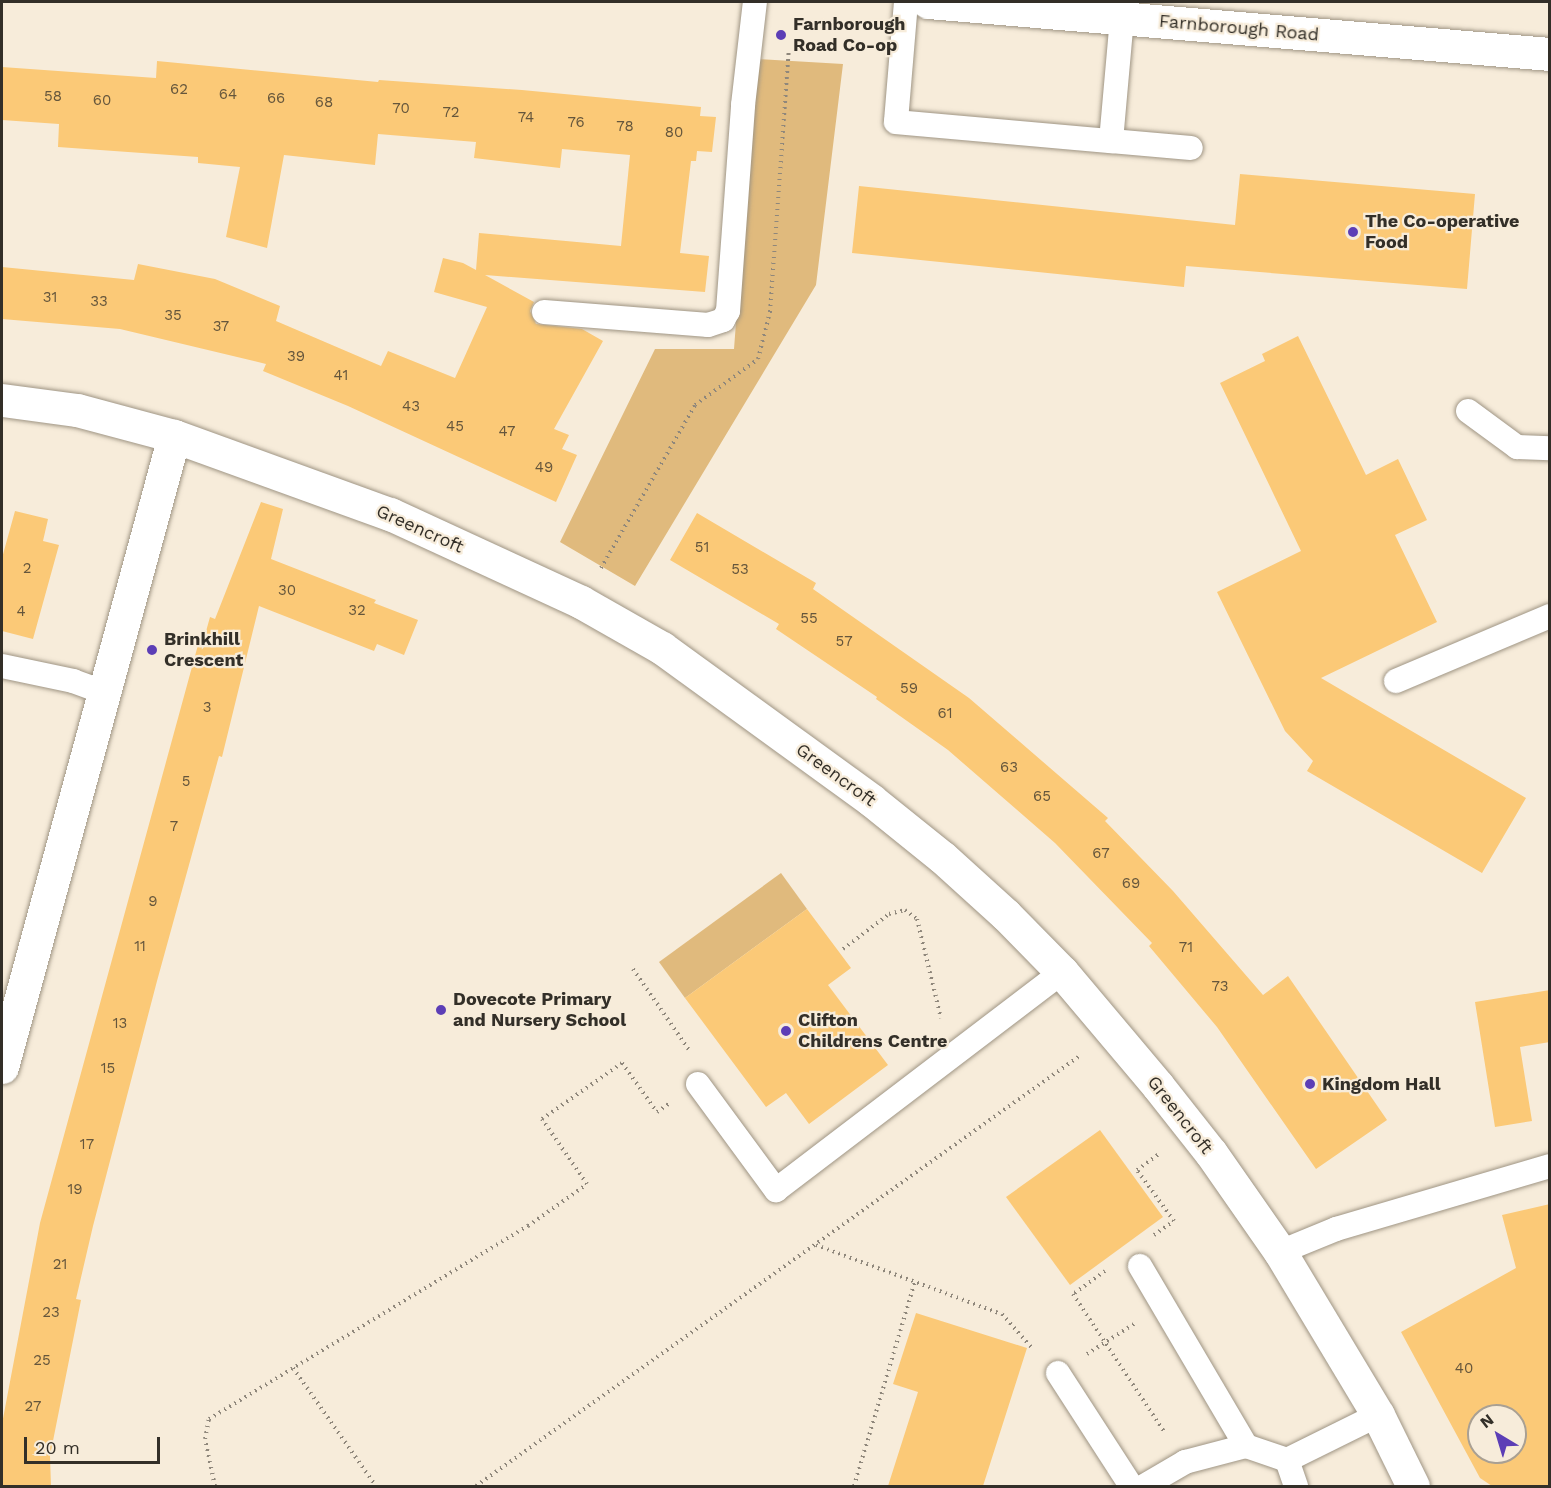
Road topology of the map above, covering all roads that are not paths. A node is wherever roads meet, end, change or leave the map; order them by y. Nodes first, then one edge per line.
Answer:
1 (755, 2) edge
2 (906, 2) edge
3 (928, 2) edge
4 (1122, 18) junction
5 (1550, 54) edge
6 (1111, 141) junction
7 (1191, 148) dead end
8 (544, 312) dead end
9 (2, 400) edge
10 (1468, 411) dead end
11 (174, 436) junction
12 (1550, 448) edge
13 (1550, 616) edge
14 (2, 666) edge
15 (1396, 681) dead end
16 (103, 692) junction
17 (1062, 972) junction
18 (2, 1067) edge
19 (698, 1084) road end
20 (1550, 1166) edge
21 (1280, 1252) junction
22 (1140, 1266) dead end
23 (1058, 1373) road end
24 (1378, 1415) junction
25 (1246, 1446) junction
26 (1287, 1460) junction
27 (1131, 1486) edge
28 (1144, 1486) edge
29 (1296, 1486) edge
30 (1413, 1486) edge

1 - 8 lane
2 - 6 lane
3 - 4 street, Farnborough Road
4 - 5 street, Farnborough Road
4 - 6 lane
6 - 7 lane
9 - 11 street, Greencroft
10 - 12 lane
11 - 16 street
11 - 17 street, Greencroft
13 - 15 lane
14 - 16 lane
16 - 18 street
17 - 19 lane
17 - 21 street, Greencroft
20 - 21 lane
21 - 24 street, Greencroft
22 - 25 lane
23 - 27 lane
24 - 26 lane
24 - 30 street, Greencroft
25 - 26 lane
25 - 28 lane
26 - 29 lane

